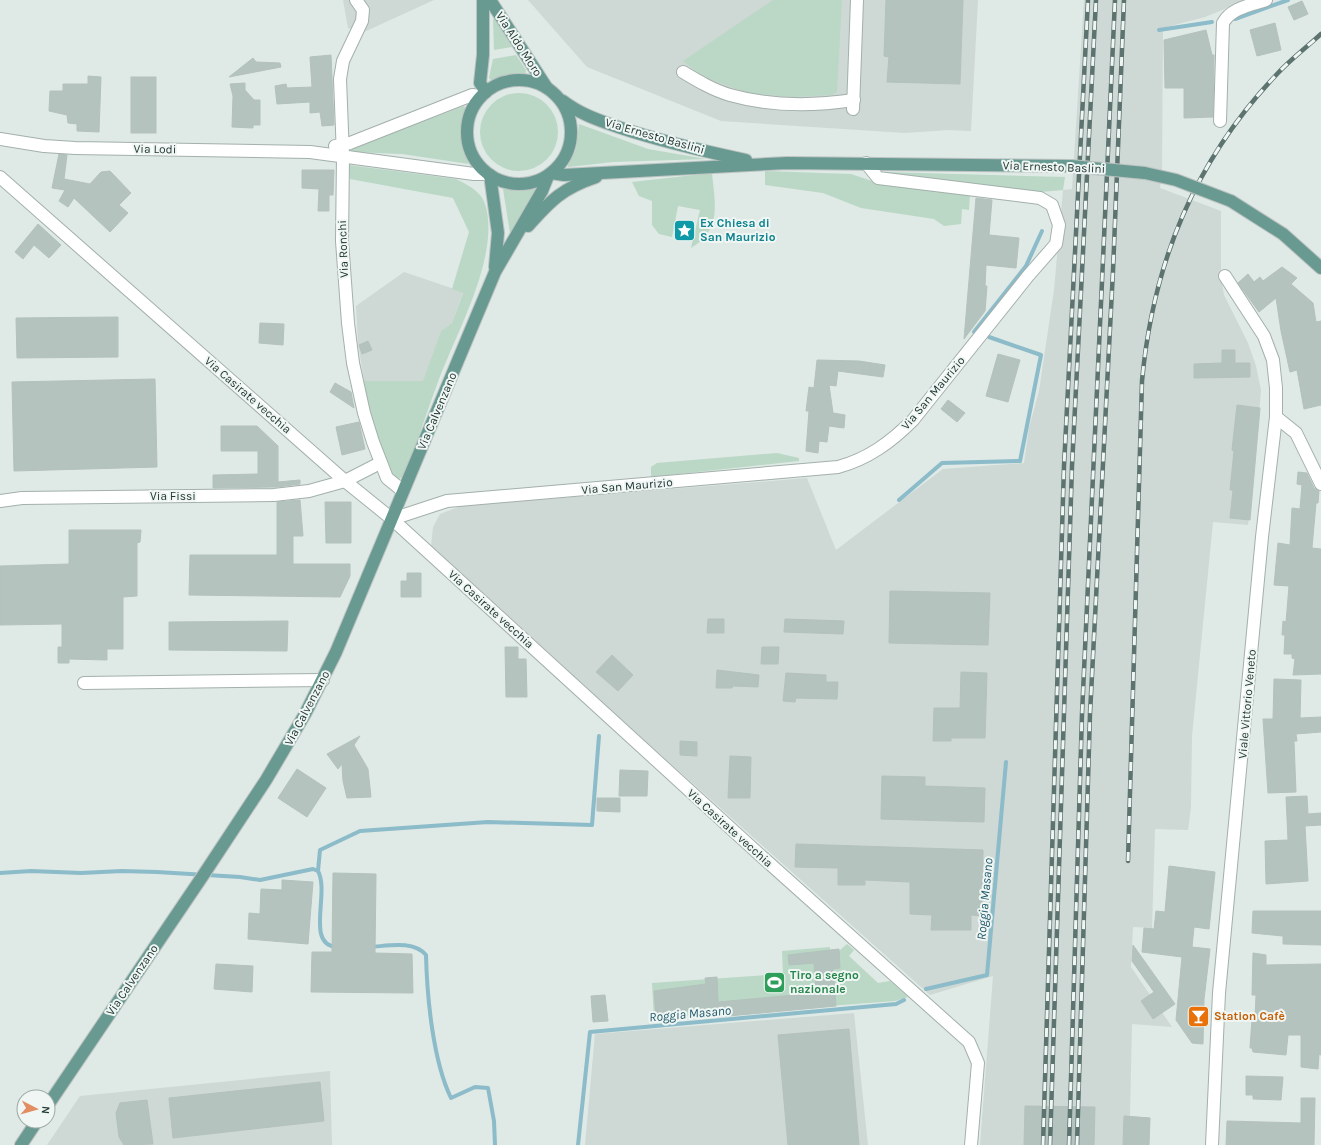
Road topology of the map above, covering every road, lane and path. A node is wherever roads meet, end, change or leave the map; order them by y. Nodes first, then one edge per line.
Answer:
1 (356, 0) edge
2 (483, 0) edge
3 (490, 0) edge
4 (857, 0) edge
5 (1266, 0) edge
6 (683, 72) dead end
7 (552, 92) junction
8 (484, 94) junction
9 (1220, 122) dead end
10 (0, 139) edge
11 (342, 150) junction
12 (761, 163) junction
13 (866, 163) junction
14 (609, 173) junction
15 (489, 174) junction
16 (550, 174) junction
17 (0, 177) edge
18 (509, 246) junction
19 (1321, 268) edge
20 (495, 272) junction
21 (1225, 276) dead end
22 (1276, 417) junction
23 (380, 463) junction
24 (345, 481) junction
25 (1321, 484) edge
26 (403, 491) junction
27 (0, 501) edge
28 (392, 519) junction
29 (323, 680) junction
30 (84, 683) dead end
31 (56, 1093) edge
32 (32, 1129) edge
33 (21, 1145) edge
34 (971, 1145) edge
35 (1212, 1145) edge

1 - 11 street, Via Ronchi
2 - 8 main road, Via Aldo Moro
3 - 7 main road, Via Aldo Moro
4 - 6 street
5 - 9 street
7 - 8 main road
7 - 12 main road, Via Ernesto Baslini
7 - 16 main road
8 - 11 street, Via Lodi
8 - 15 main road
10 - 11 street, Via Lodi
11 - 15 street, Via Lodi
11 - 23 street, Via Ronchi
12 - 13 main road, Via Ernesto Baslini
12 - 14 main road, Via Ernesto Baslini
13 - 19 main road, Via Ernesto Baslini, bridge
13 - 28 street, Via San Maurizio
14 - 16 main road, Via Ernesto Baslini
14 - 18 main road
15 - 16 main road
15 - 20 main road, Via Calvenzano
16 - 18 main road, Via Calvenzano
17 - 24 street, Via Casirate vecchia
18 - 20 main road, Via Calvenzano
20 - 26 main road, Via Calvenzano
21 - 22 street, Viale Vittorio Veneto
22 - 25 street
22 - 35 street, Viale Vittorio Veneto
23 - 24 street, Via Fissi
23 - 26 street, Via Ronchi
24 - 27 street, Via Fissi
24 - 28 street, Via Casirate vecchia
26 - 28 main road, Via Calvenzano
28 - 29 main road, Via Calvenzano
28 - 34 street, Via Casirate vecchia
29 - 30 street
29 - 31 main road, Via Calvenzano
32 - 33 main road

